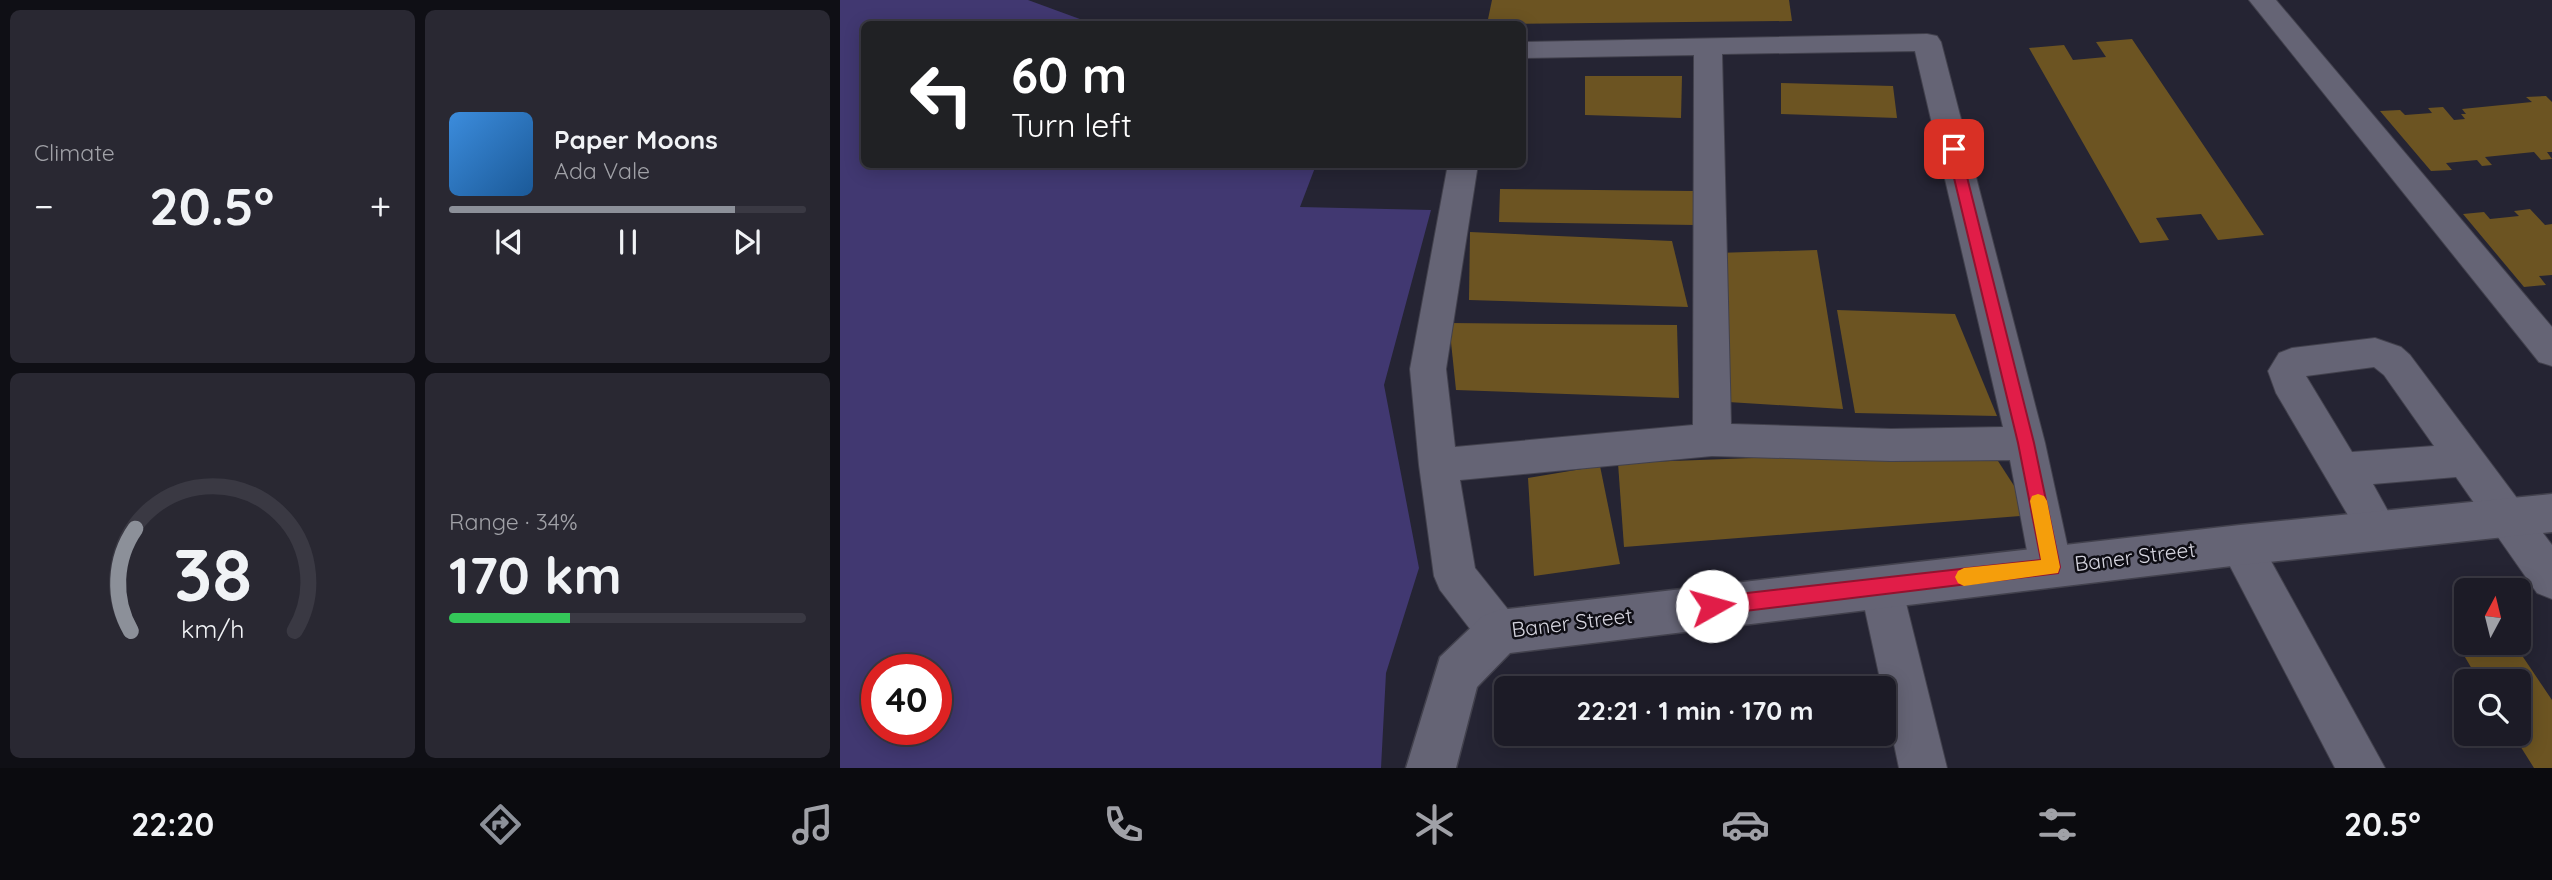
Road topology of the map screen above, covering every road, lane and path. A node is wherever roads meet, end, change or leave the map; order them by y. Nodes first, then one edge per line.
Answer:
1 (2262, 0) edge
2 (1709, 46) junction
3 (1526, 50) edge
4 (1462, 168) edge
5 (2552, 352) edge
6 (1712, 440) junction
7 (2026, 443) junction
8 (2464, 460) junction
9 (1438, 465) junction
10 (2342, 470) junction
11 (2552, 513) edge
12 (2507, 518) junction
13 (2379, 531) junction
14 (2240, 545) junction
15 (2051, 567) junction
16 (2552, 579) edge
17 (1881, 587) junction
18 (1499, 632) junction
19 (1431, 768) edge
20 (1923, 768) edge
21 (2361, 768) edge

1 - 5 street
2 - 3 street
2 - 6 street
2 - 7 street
4 - 9 street
6 - 7 street
6 - 9 street
7 - 15 street
8 - 10 street
8 - 10 street
8 - 12 street
9 - 18 street
10 - 13 street
11 - 12 street, Baner Street
12 - 13 street, Baner Street
12 - 16 street
13 - 14 street, Baner Street
14 - 15 street, Baner Street
14 - 21 street
15 - 17 street, Baner Street
17 - 18 street, Baner Street
17 - 20 street
18 - 19 street, Baner Street

